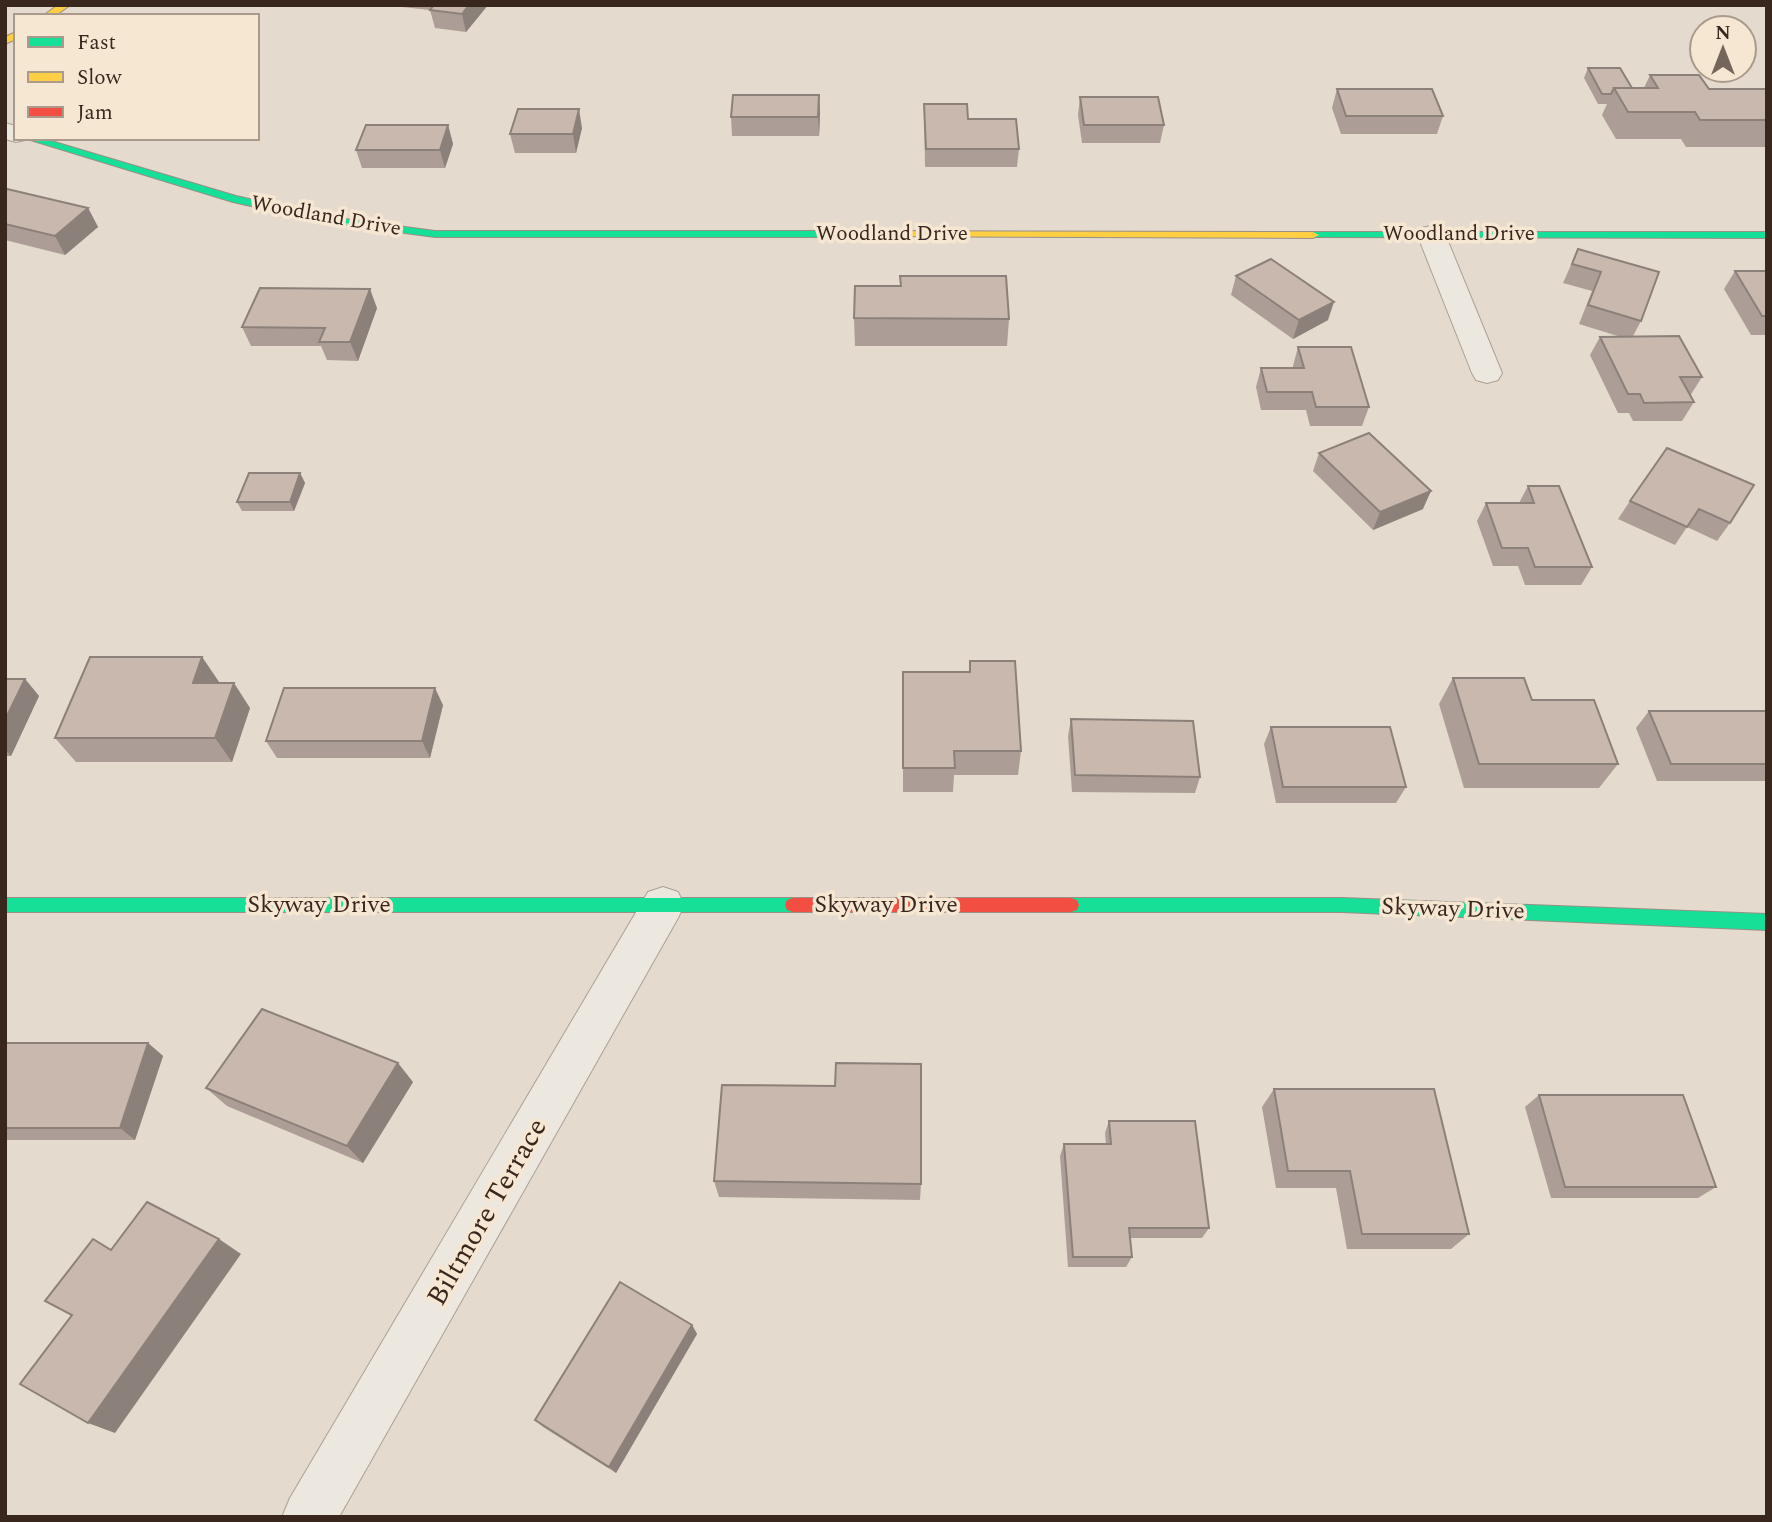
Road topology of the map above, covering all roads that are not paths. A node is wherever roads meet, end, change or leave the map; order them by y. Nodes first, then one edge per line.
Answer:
1 (36, 140) edge
2 (1431, 234) junction
3 (1767, 235) edge
4 (1487, 373) dead end
5 (5, 905) edge
6 (663, 905) junction
7 (1767, 922) edge
8 (309, 1517) edge

1 - 2 street, Woodland Drive
2 - 3 street, Woodland Drive
2 - 4 street
5 - 6 street, Skyway Drive
6 - 7 street, Skyway Drive
6 - 8 street, Biltmore Terrace

